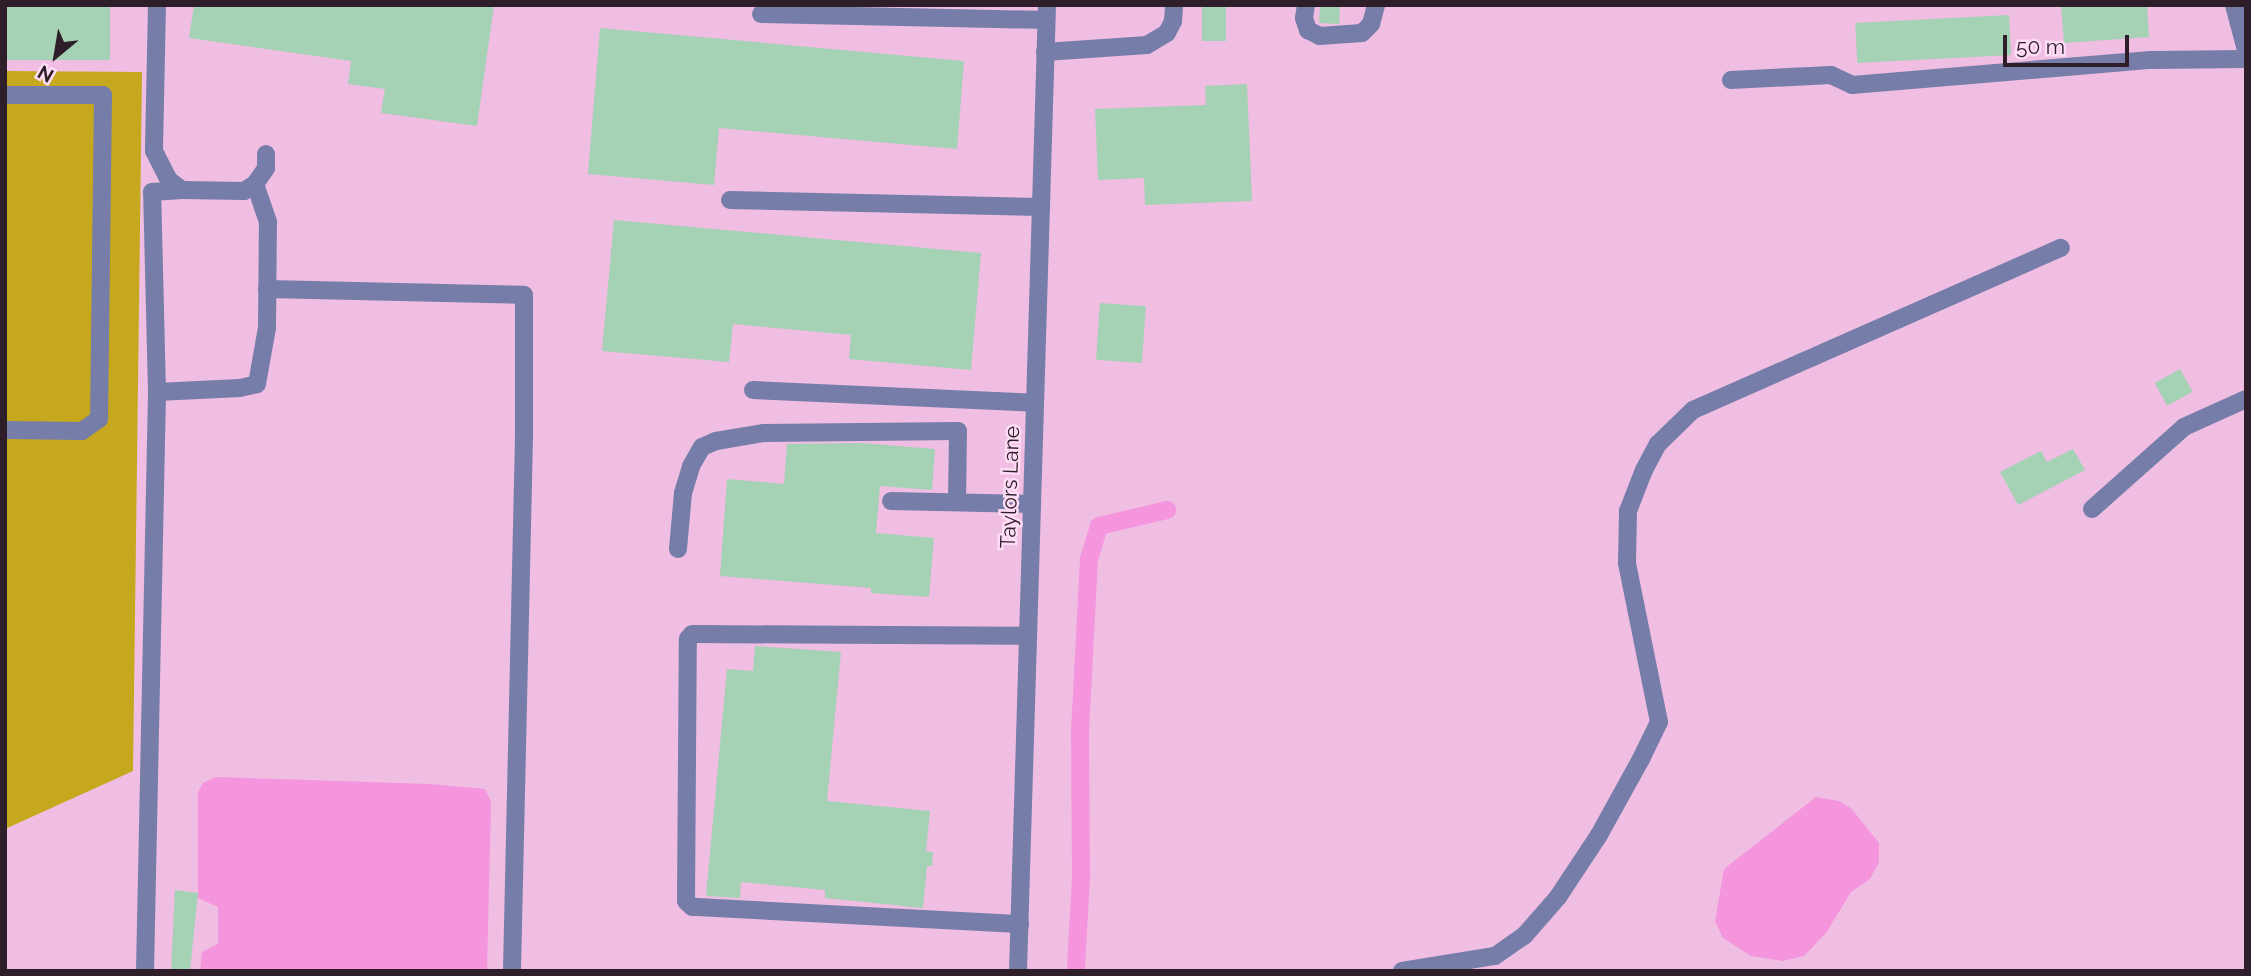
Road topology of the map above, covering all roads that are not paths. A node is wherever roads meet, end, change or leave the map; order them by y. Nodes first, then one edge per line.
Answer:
1 (157, 5) edge
2 (1174, 5) edge
3 (1306, 5) edge
4 (1376, 5) edge
5 (2234, 5) edge
6 (1046, 13) edge
7 (761, 14) dead end
8 (2246, 50) edge
9 (1045, 52) junction
10 (2246, 59) edge
11 (1731, 80) dead end
12 (5, 95) edge
13 (266, 154) dead end
14 (255, 184) junction
15 (182, 190) junction
16 (730, 200) dead end
17 (1041, 207) junction
18 (2061, 248) dead end
19 (267, 289) junction
20 (752, 390) dead end
21 (157, 392) junction
22 (2246, 399) edge
23 (1035, 403) junction
24 (5, 429) edge
25 (891, 501) dead end
26 (957, 502) junction
27 (1032, 504) junction
28 (2092, 509) dead end
29 (678, 549) dead end
30 (1028, 636) junction
31 (1020, 924) junction
32 (145, 971) edge
33 (512, 971) edge
34 (1018, 971) edge
35 (1402, 971) edge

1 - 15 street
2 - 9 street
3 - 4 street
5 - 8 street
6 - 7 street
6 - 9 street, Taylors Lane
9 - 17 street, Taylors Lane
10 - 11 street
12 - 24 street
13 - 14 street
14 - 15 street
14 - 19 street
15 - 21 street
16 - 17 street
17 - 23 street, Taylors Lane
18 - 35 street
19 - 21 street
19 - 33 street
20 - 23 street
21 - 32 street
22 - 28 street
23 - 27 street, Taylors Lane
25 - 26 street
26 - 27 street
26 - 29 street
27 - 30 street, Taylors Lane
30 - 31 street, Taylors Lane
30 - 31 street
31 - 34 street, Taylors Lane

